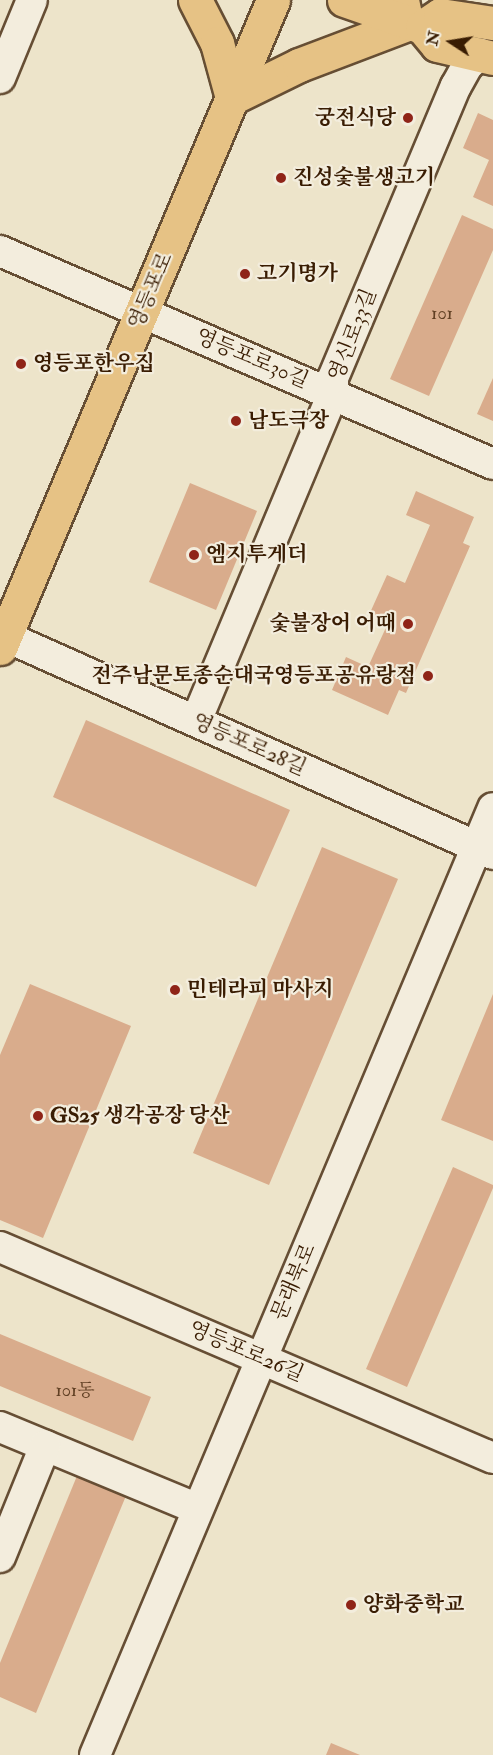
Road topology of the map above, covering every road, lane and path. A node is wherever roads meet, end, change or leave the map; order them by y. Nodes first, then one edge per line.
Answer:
1 (32, 0) edge
2 (195, 0) edge
3 (273, 0) edge
4 (344, 0) edge
5 (410, 17) edge
6 (493, 23) edge
7 (486, 56) edge
8 (0, 78) edge
9 (232, 98) junction
10 (0, 251) edge
11 (142, 311) junction
12 (333, 394) junction
13 (493, 464) edge
14 (2, 639) edge
15 (196, 721) junction
16 (493, 808) edge
17 (485, 851) edge
18 (0, 1247) edge
19 (261, 1359) junction
20 (0, 1427) edge
21 (45, 1446) junction
22 (493, 1458) edge
23 (198, 1509) junction
24 (0, 1557) edge
25 (95, 1755) edge

1 - 8 street
2 - 9 main road
3 - 9 main road, 영등포로
4 - 5 main road
5 - 6 main road
5 - 7 main road
5 - 9 main road
7 - 12 street, 영신로33길
9 - 11 main road, 영등포로
10 - 11 street, 영등포로30길
11 - 12 street, 영등포로30길
11 - 14 main road, 영등포로
12 - 13 street, 영등포로30길
12 - 15 street, 영신로33길
14 - 15 street, 영등포로28길
15 - 17 street, 영등포로28길
16 - 17 street, 문래북로
17 - 19 street, 문래북로
18 - 19 street, 영등포로26길
19 - 22 street, 영등포로26길
19 - 23 street, 문래북로
20 - 21 street
21 - 23 street
21 - 24 street
23 - 25 street, 문래북로

